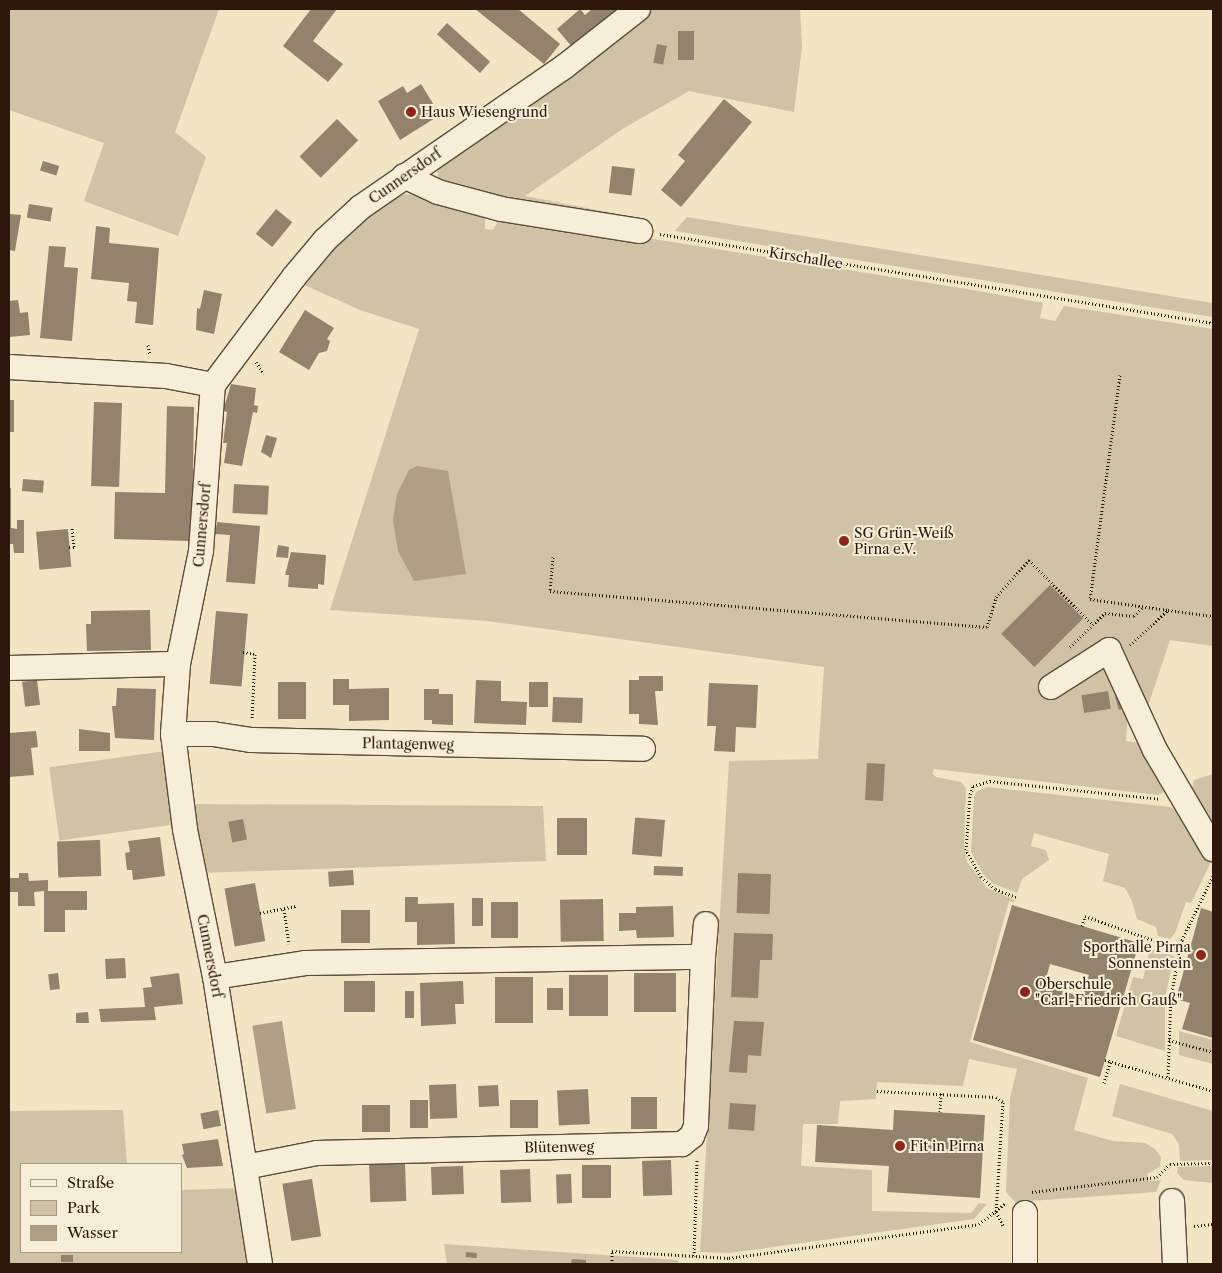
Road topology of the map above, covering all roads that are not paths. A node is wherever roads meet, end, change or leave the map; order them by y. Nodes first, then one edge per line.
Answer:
1 (638, 9) edge
2 (404, 176) junction
3 (640, 231) road end
4 (9, 367) edge
5 (213, 385) junction
6 (178, 664) junction
7 (9, 668) edge
8 (1051, 687) dead end
9 (173, 734) junction
10 (643, 749) dead end
11 (1213, 849) edge
12 (706, 924) dead end
13 (703, 957) junction
14 (215, 977) junction
15 (245, 1167) junction
16 (1172, 1200) dead end
17 (1019, 1202) road end
18 (259, 1256) edge
19 (1025, 1264) edge
20 (1175, 1264) edge

1 - 2 street, Cunnersdorf
2 - 3 street
2 - 5 street, Cunnersdorf
4 - 5 street
5 - 6 street, Cunnersdorf
6 - 7 street
6 - 9 street, Cunnersdorf
8 - 11 street
9 - 10 street, Plantagenweg
9 - 14 street, Cunnersdorf
12 - 13 street
13 - 14 street
13 - 15 street, Blütenweg
14 - 15 street, Cunnersdorf
15 - 18 street, Cunnersdorf
16 - 20 street
17 - 19 street

